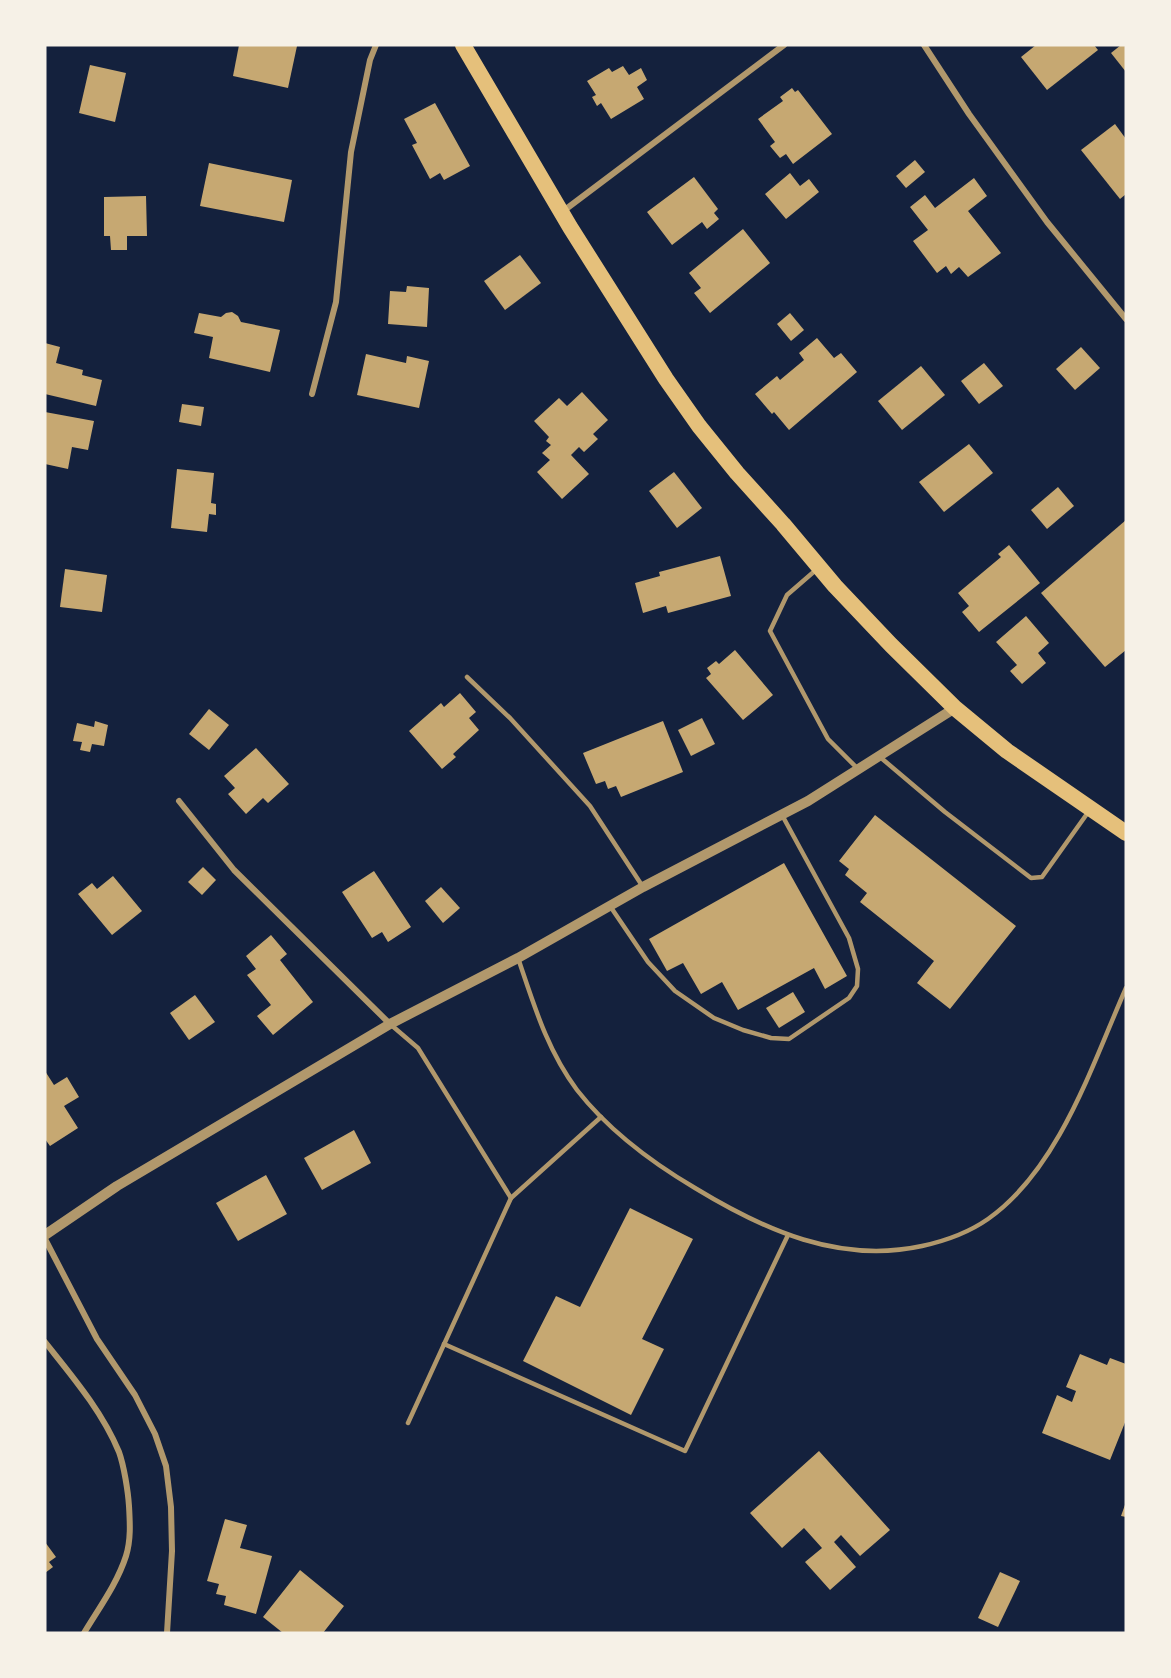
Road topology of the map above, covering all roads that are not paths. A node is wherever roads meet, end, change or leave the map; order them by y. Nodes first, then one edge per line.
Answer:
1 (376, 45) edge
2 (463, 45) edge
3 (784, 45) edge
4 (924, 45) edge
5 (561, 212) junction
6 (1126, 319) edge
7 (312, 394) dead end
8 (819, 567) junction
9 (467, 677) dead end
10 (955, 708) junction
11 (880, 758) junction
12 (859, 770) junction
13 (179, 801) dead end
14 (1091, 808) junction
15 (782, 815) junction
16 (1126, 833) edge
17 (643, 887) junction
18 (610, 906) junction
19 (518, 958) junction
20 (1126, 988) edge
21 (390, 1024) junction
22 (601, 1117) junction
23 (511, 1198) junction
24 (788, 1235) junction
25 (45, 1237) edge
26 (45, 1342) edge
27 (444, 1344) junction
28 (408, 1423) dead end
29 (84, 1633) edge
30 (167, 1633) edge

1 - 7 street
2 - 5 highway
3 - 5 street
4 - 6 street
5 - 8 highway
8 - 10 highway
8 - 12 lane
9 - 17 lane
10 - 11 street
10 - 14 highway
11 - 12 street
11 - 14 lane
12 - 15 street
13 - 21 street
14 - 16 highway
15 - 17 street
15 - 18 lane
17 - 18 street
18 - 19 street
19 - 21 street
19 - 22 lane
20 - 24 lane
21 - 23 lane
21 - 25 street
22 - 23 lane
22 - 24 lane
23 - 27 lane
24 - 27 lane
25 - 30 street
26 - 29 street
27 - 28 lane

